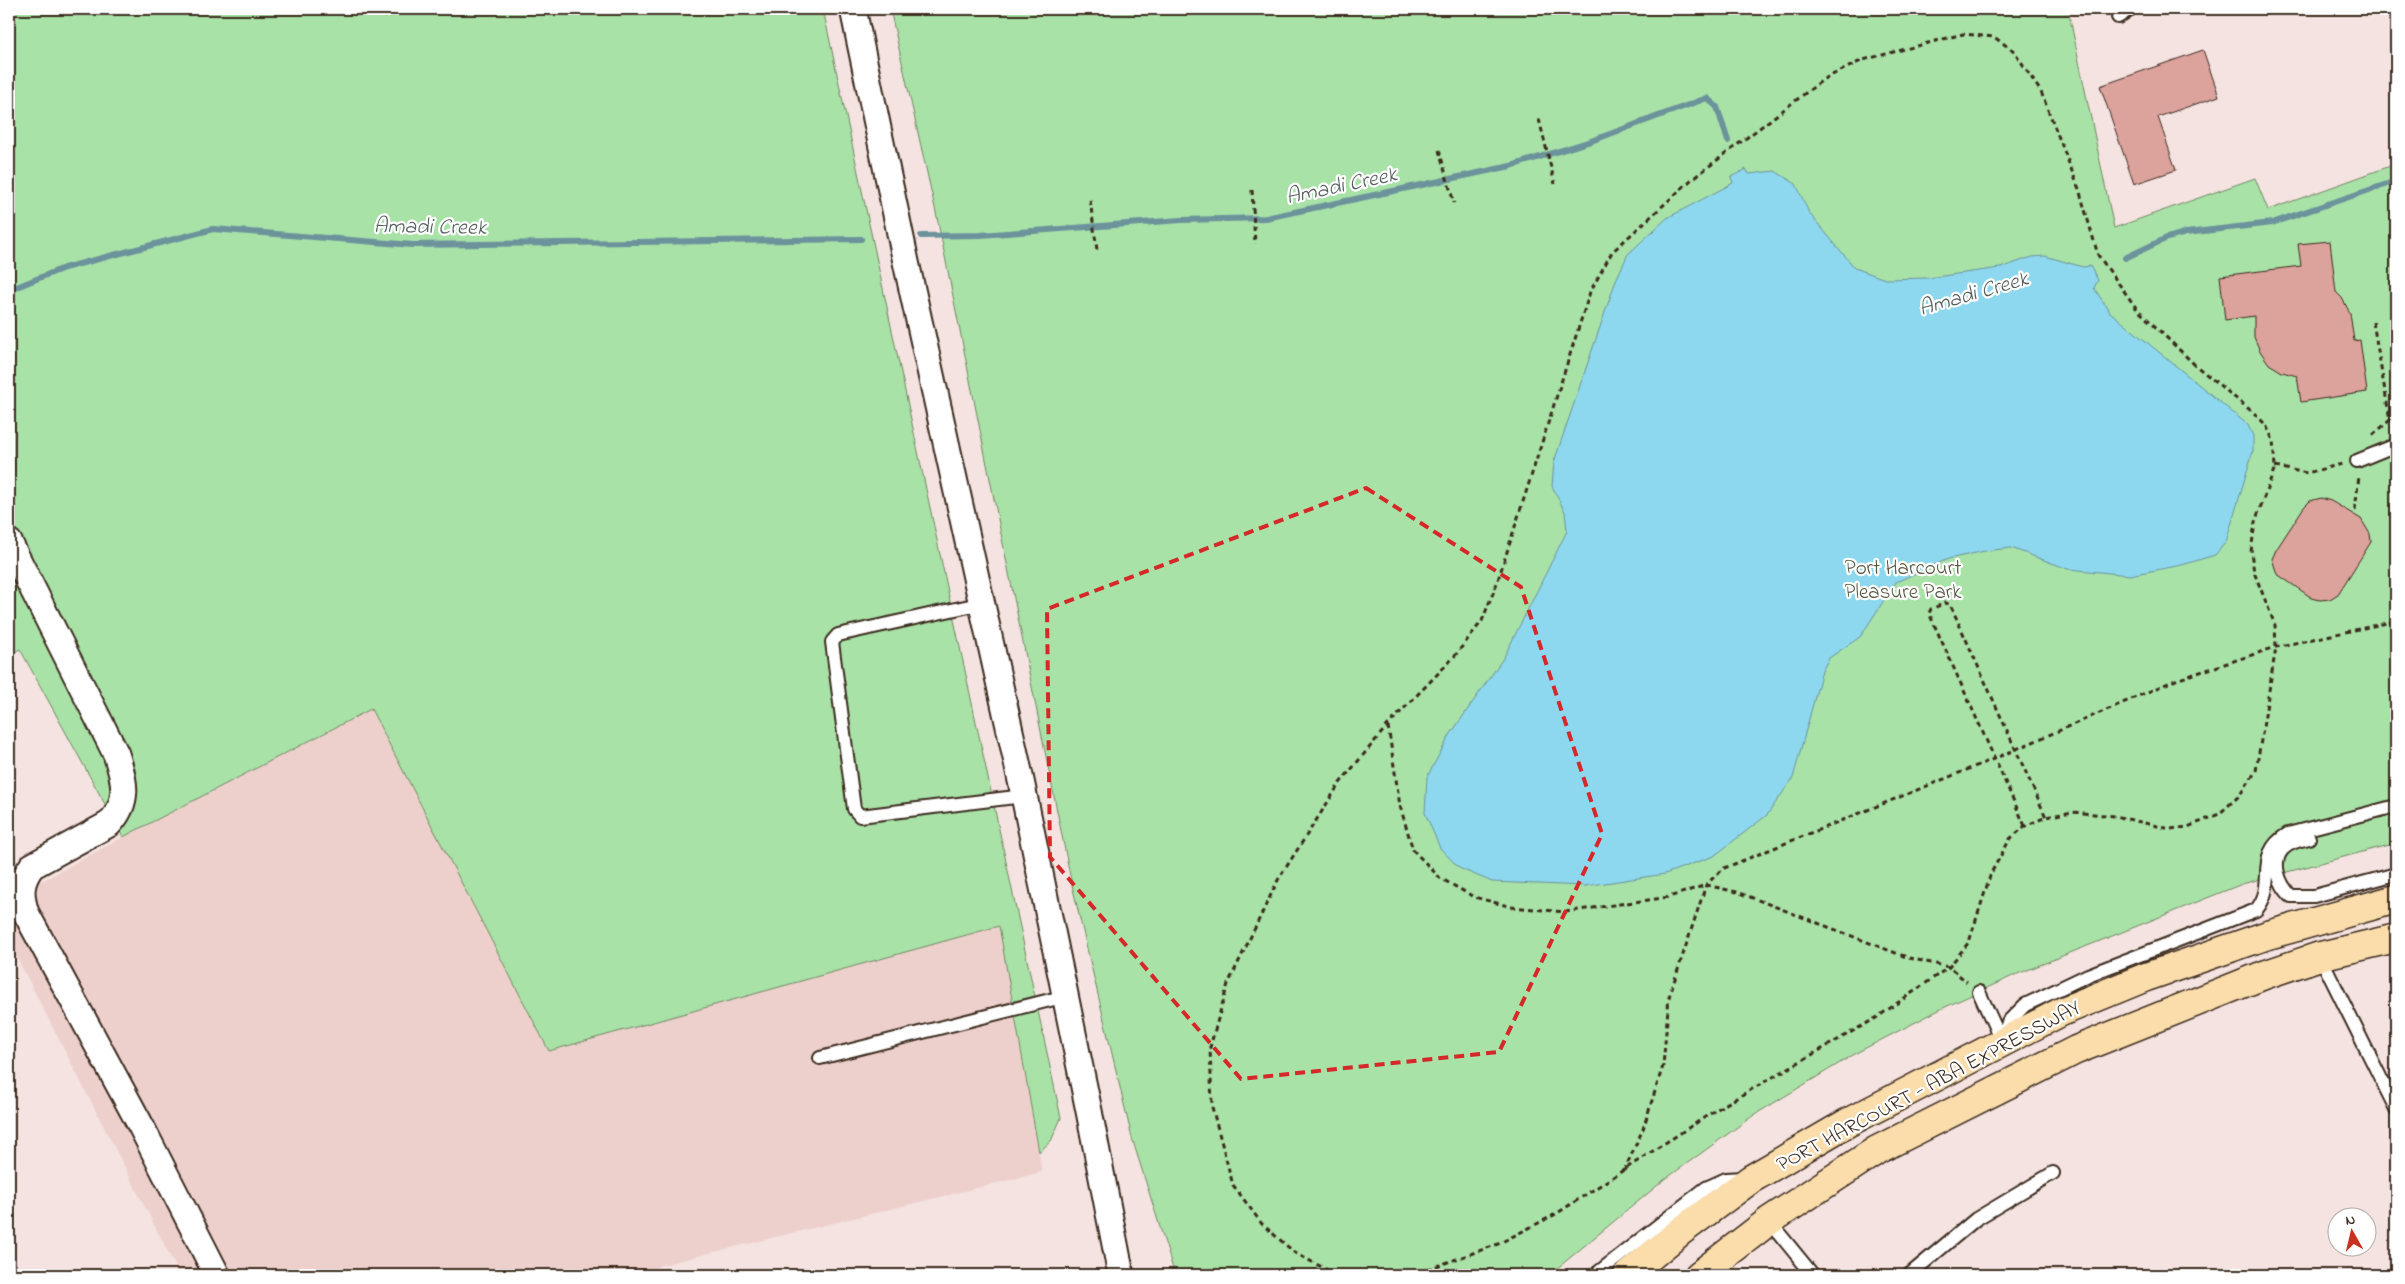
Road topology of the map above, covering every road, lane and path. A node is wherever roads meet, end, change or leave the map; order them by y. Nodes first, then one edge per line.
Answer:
1 (853, 9) edge
2 (2130, 9) edge
3 (2118, 17) dead end
4 (1539, 119) dead end
5 (1439, 150) dead end
6 (1555, 184) dead end
7 (1252, 190) dead end
8 (1090, 200) dead end
9 (1454, 203) dead end
10 (1255, 244) dead end
11 (1097, 250) dead end
12 (2373, 322) dead end
13 (2396, 445) edge
14 (2357, 460) junction
15 (2276, 467) junction
16 (2355, 510) dead end
17 (9, 542) edge
18 (983, 602) junction
19 (2396, 621) edge
20 (2276, 647) junction
21 (1388, 725) junction
22 (2015, 750) junction
23 (1996, 758) junction
24 (1024, 796) junction
25 (2396, 806) edge
26 (2396, 815) edge
27 (2046, 817) junction
28 (2025, 826) junction
29 (2396, 874) edge
30 (1706, 885) junction
31 (2396, 899) edge
32 (2396, 938) edge
33 (2320, 956) junction
34 (1949, 967) junction
35 (1979, 992) joint
36 (1066, 996) junction
37 (2002, 1042) junction
38 (820, 1058) dead end
39 (2396, 1109) edge
40 (1624, 1171) junction
41 (2053, 1173) dead end
42 (1756, 1176) junction
43 (1769, 1221) junction
44 (217, 1275) edge
45 (1121, 1275) edge
46 (1337, 1275) edge
47 (1412, 1275) edge
48 (1595, 1275) edge
49 (1628, 1275) edge
50 (1699, 1275) edge
51 (1813, 1275) edge
52 (1909, 1275) edge

1 - 18 street
2 - 3 lane
4 - 6 path
5 - 9 path
7 - 10 path
8 - 11 path
12 - 14 path
13 - 14 lane
14 - 15 path
14 - 16 path
15 - 20 path
15 - 21 path
17 - 44 street
18 - 24 street
18 - 24 lane
19 - 20 path
20 - 22 path
20 - 27 path
21 - 30 path
21 - 46 path
22 - 23 path
22 - 23 path
22 - 27 path
23 - 28 path
23 - 30 path
24 - 36 street
25 - 37 lane
26 - 29 lane
27 - 28 path
28 - 34 path
30 - 34 path
30 - 40 path
31 - 37 highway, PORT HARCOURT - ABA EXPRESSWAY
32 - 33 highway, PORT HARCOURT - ABA EXPRESSWAY
33 - 39 lane
33 - 43 highway, PORT HARCOURT - ABA EXPRESSWAY
34 - 35 path
34 - 40 path
35 - 37 lane
36 - 38 lane
36 - 45 street
37 - 42 highway, PORT HARCOURT - ABA EXPRESSWAY
40 - 47 path
41 - 52 lane
42 - 48 lane
42 - 49 highway, PORT HARCOURT - ABA EXPRESSWAY
43 - 50 highway, PORT HARCOURT - ABA EXPRESSWAY
43 - 51 lane

